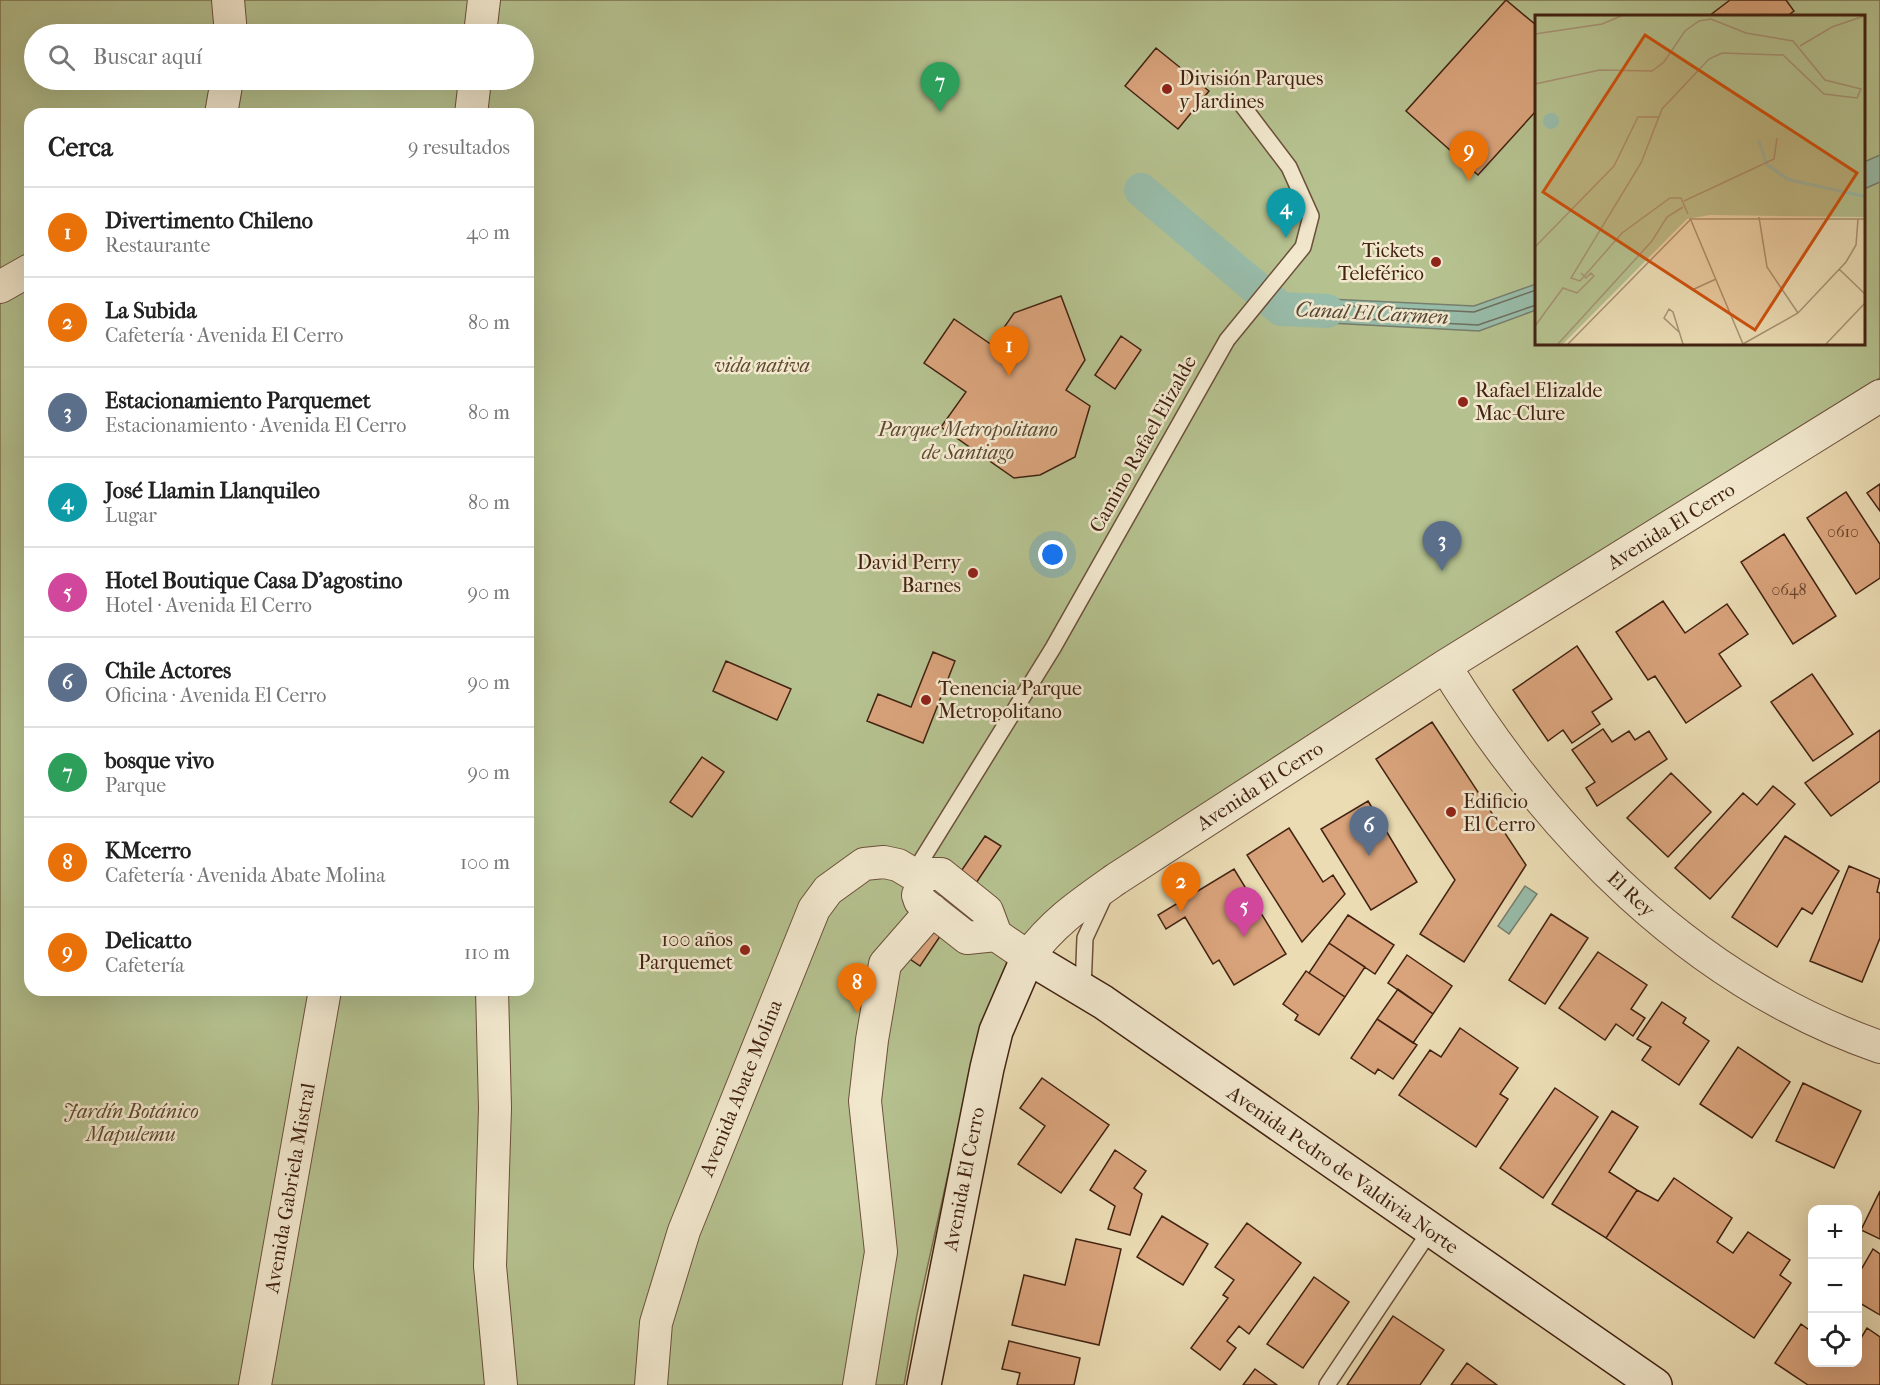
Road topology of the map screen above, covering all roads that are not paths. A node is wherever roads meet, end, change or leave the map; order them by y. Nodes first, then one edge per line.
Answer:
1 (228, 0) edge
2 (484, 0) edge
3 (230, 24) edge
4 (481, 24) edge
5 (225, 90) edge
6 (474, 90) edge
7 (1242, 105) dead end
8 (222, 108) edge
9 (472, 108) edge
10 (24, 273) edge
11 (0, 286) edge
12 (1880, 396) edge
13 (1445, 666) junction
14 (913, 874) junction
15 (1116, 879) junction
16 (932, 910) junction
17 (996, 935) junction
18 (1028, 957) junction
19 (1083, 989) junction
20 (324, 996) edge
21 (492, 996) edge
22 (1880, 1047) edge
23 (1430, 1231) junction
24 (255, 1385) edge
25 (501, 1385) edge
26 (651, 1385) edge
27 (859, 1385) edge
28 (924, 1385) edge
29 (1327, 1385) edge
30 (1655, 1385) edge

1 - 3 street
2 - 4 street
5 - 8 street
6 - 9 street
7 - 14 lane, Camino Rafael Elizalde
10 - 11 street
12 - 13 street, Avenida El Cerro
13 - 15 street, Avenida El Cerro
13 - 22 street, El Rey
14 - 16 street
14 - 17 street, Avenida Abate Molina
14 - 26 street, Avenida Abate Molina
15 - 18 street, Avenida El Cerro
15 - 19 lane
16 - 17 street
16 - 27 street
17 - 18 street
18 - 19 street, Avenida Pedro de Valdivia Norte
18 - 28 street, Avenida El Cerro
19 - 23 street, Avenida Pedro de Valdivia Norte
20 - 24 street, Avenida Gabriela Mistral
21 - 25 street
23 - 29 lane
23 - 30 street, Avenida Pedro de Valdivia Norte

